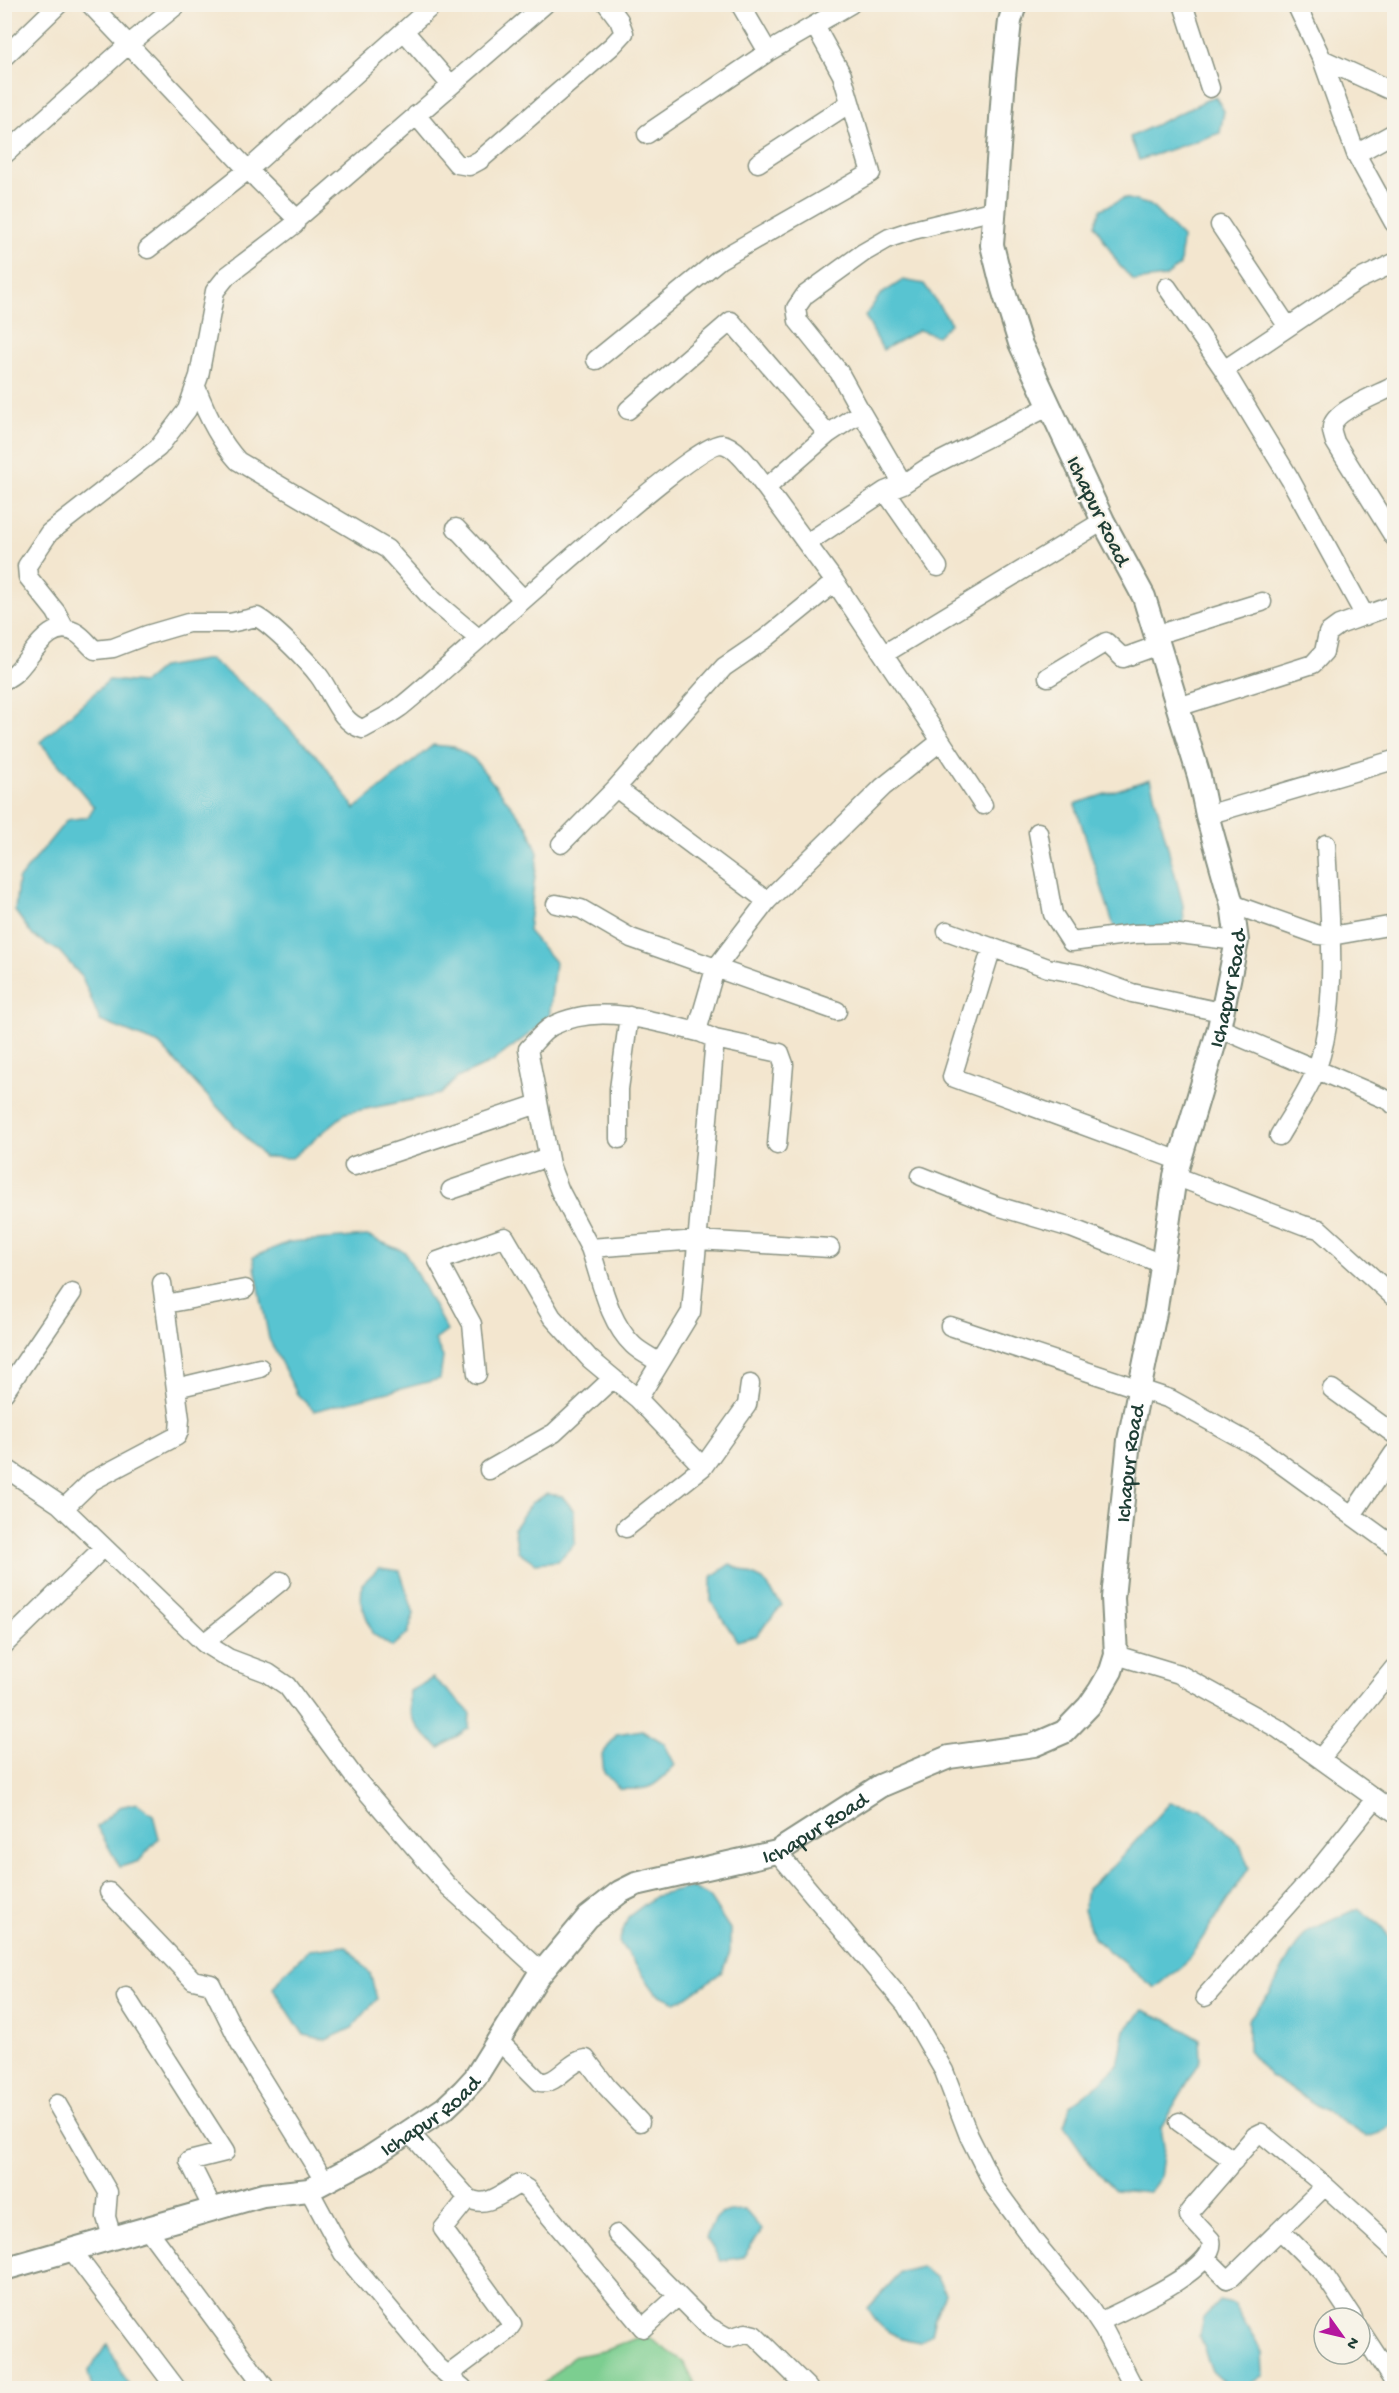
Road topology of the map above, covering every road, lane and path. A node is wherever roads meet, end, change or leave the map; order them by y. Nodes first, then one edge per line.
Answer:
1 (59, 4) edge
2 (90, 4) edge
3 (178, 4) edge
4 (434, 4) edge
5 (545, 4) edge
6 (607, 4) edge
7 (740, 4) edge
8 (851, 4) edge
9 (1183, 4) edge
10 (1296, 4) edge
11 (1014, 5) edge
12 (815, 26) junction
13 (404, 31) junction
14 (128, 45) junction
15 (768, 52) junction
16 (4, 57) edge
17 (1322, 59) junction
18 (452, 85) junction
19 (1210, 88) dead end
20 (1395, 92) edge
21 (850, 103) junction
22 (416, 115) junction
23 (1395, 133) edge
24 (647, 134) dead end
25 (1356, 154) junction
26 (4, 155) edge
27 (758, 164) dead end
28 (248, 170) junction
29 (995, 210) junction
30 (297, 219) junction
31 (1395, 224) edge
32 (1220, 225) dead end
33 (148, 249) dead end
34 (1395, 263) edge
35 (1167, 287) dead end
36 (1288, 327) junction
37 (596, 360) dead end
38 (1224, 370) junction
39 (1395, 386) edge
40 (196, 387) junction
41 (1050, 406) junction
42 (628, 410) dead end
43 (861, 412) junction
44 (828, 434) junction
45 (903, 484) junction
46 (766, 488) junction
47 (885, 491) junction
48 (1103, 521) junction
49 (456, 528) dead end
50 (1395, 537) edge
51 (807, 543) junction
52 (938, 567) dead end
53 (836, 582) junction
54 (523, 599) junction
55 (1262, 602) dead end
56 (1395, 605) edge
57 (1365, 616) junction
58 (64, 629) junction
59 (478, 639) junction
60 (1158, 640) junction
61 (884, 654) junction
62 (1048, 677) dead end
63 (4, 680) edge
64 (1178, 707) junction
65 (941, 741) junction
66 (1395, 760) edge
67 (616, 788) junction
68 (983, 805) dead end
69 (1207, 815) junction
70 (1038, 832) dead end
71 (561, 844) dead end
72 (1326, 844) dead end
73 (767, 901) junction
74 (556, 904) dead end
75 (1232, 904) junction
76 (1395, 925) edge
77 (947, 931) dead end
78 (1330, 936) junction
79 (1237, 941) junction
80 (992, 947) junction
81 (715, 969) junction
82 (837, 1011) dead end
83 (629, 1016) junction
84 (1220, 1020) junction
85 (706, 1035) junction
86 (1316, 1069) junction
87 (538, 1104) junction
88 (1395, 1106) edge
89 (1279, 1136) dead end
90 (619, 1139) dead end
91 (777, 1145) dead end
92 (548, 1157) junction
93 (354, 1166) dead end
94 (1178, 1169) junction
95 (921, 1176) dead end
96 (451, 1190) dead end
97 (698, 1240) junction
98 (590, 1248) junction
99 (830, 1248) dead end
100 (1162, 1264) junction
101 (162, 1283) dead end
102 (245, 1289) dead end
103 (72, 1293) dead end
104 (1395, 1297) edge
105 (165, 1304) junction
106 (950, 1326) dead end
107 (660, 1363) junction
108 (260, 1368) dead end
109 (477, 1374) dead end
110 (613, 1378) junction
111 (750, 1384) dead end
112 (176, 1388) junction
113 (1332, 1389) dead end
114 (1140, 1390) junction
115 (4, 1393) edge
116 (638, 1399) junction
117 (1395, 1434) edge
118 (1395, 1453) edge
119 (703, 1467) junction
120 (6, 1469) edge
121 (489, 1470) dead end
122 (64, 1508) junction
123 (1352, 1515) junction
124 (626, 1528) dead end
125 (1395, 1546) edge
126 (104, 1547) junction
127 (281, 1581) dead end
128 (204, 1643) junction
129 (4, 1645) edge
130 (1116, 1655) junction
131 (1395, 1668) edge
132 (1320, 1759) junction
133 (1375, 1799) junction
134 (1395, 1812) edge
135 (777, 1852) junction
136 (109, 1892) dead end
137 (542, 1972) junction
138 (126, 1997) dead end
139 (1205, 1997) dead end
140 (499, 2041) junction
141 (57, 2104) dead end
142 (640, 2122) dead end
143 (1179, 2122) dead end
144 (407, 2133) junction
145 (1234, 2161) junction
146 (317, 2186) junction
147 (1325, 2186) junction
148 (468, 2198) junction
149 (213, 2209) junction
150 (147, 2228) junction
151 (1281, 2230) junction
152 (617, 2234) dead end
153 (112, 2237) junction
154 (71, 2249) junction
155 (1395, 2249) edge
156 (1206, 2258) junction
157 (4, 2269) edge
158 (678, 2296) junction
159 (1345, 2306) edge
160 (1099, 2322) junction
161 (1372, 2348) edge
162 (448, 2375) junction
163 (1394, 2382) edge
164 (176, 2388) edge
165 (261, 2388) edge
166 (462, 2388) edge
167 (808, 2388) edge
168 (1134, 2388) edge
169 (1386, 2388) edge

1 - 16 street
2 - 14 street
3 - 14 street
4 - 13 street
5 - 18 street
6 - 22 street
7 - 15 street
8 - 12 street
9 - 19 street
10 - 17 street
11 - 29 street, Ichapur Road
12 - 15 street
12 - 21 street
13 - 18 street
13 - 28 street
14 - 26 street
14 - 28 street
15 - 24 street
17 - 20 street
17 - 25 street
18 - 22 street
21 - 27 street
21 - 37 street
22 - 30 street
23 - 25 street
25 - 31 street
28 - 30 street
28 - 33 street
29 - 41 street, Ichapur Road
29 - 43 street
30 - 40 street
32 - 36 street
34 - 36 street
35 - 38 street
36 - 38 street
38 - 57 street
39 - 50 street
40 - 58 street
40 - 59 street
41 - 45 street
41 - 48 street, Ichapur Road
42 - 44 street
43 - 44 street
43 - 45 street
44 - 46 street
45 - 47 street
46 - 51 street
46 - 54 street
47 - 51 street
47 - 52 street
48 - 60 street, Ichapur Road
48 - 61 street
49 - 54 street
51 - 53 street
53 - 61 street
53 - 67 street
54 - 59 street
55 - 60 street
56 - 57 street
57 - 64 street
58 - 59 street
58 - 63 street
60 - 62 street
60 - 64 street, Ichapur Road
61 - 65 street
64 - 69 street, Ichapur Road
65 - 68 street
65 - 73 street
66 - 69 street
67 - 71 street
67 - 73 street
69 - 75 street, Ichapur Road
70 - 79 street
72 - 78 street
73 - 81 street
74 - 81 street
75 - 78 street
75 - 79 street, Ichapur Road
76 - 78 street
77 - 80 street
78 - 86 street
79 - 84 street, Ichapur Road
80 - 84 street
80 - 94 street
81 - 82 street
81 - 85 street
83 - 85 street
83 - 87 street
83 - 90 street
84 - 86 street
84 - 94 street, Ichapur Road
85 - 91 street
85 - 97 street
86 - 88 street
86 - 89 street
87 - 92 street
87 - 93 street
92 - 96 street
92 - 98 street
94 - 100 street, Ichapur Road
94 - 104 street
95 - 100 street
97 - 98 street
97 - 99 street
97 - 107 street
98 - 107 street
100 - 114 street, Ichapur Road
101 - 105 street
102 - 105 street
103 - 115 street
105 - 112 street
106 - 114 street
107 - 116 street
108 - 112 street
109 - 110 street
110 - 116 street
110 - 121 street
111 - 119 street
112 - 122 street
113 - 117 street
114 - 123 street
114 - 130 street, Ichapur Road
116 - 119 street
118 - 123 street
119 - 124 street
120 - 122 street
122 - 126 street
123 - 125 street
126 - 128 street
126 - 129 street
127 - 128 street
128 - 137 street
130 - 132 street
130 - 135 street, Ichapur Road
131 - 132 street
132 - 133 street
133 - 134 street
133 - 139 street
135 - 137 street, Ichapur Road
135 - 160 street
136 - 146 street
137 - 140 street, Ichapur Road
138 - 149 street
140 - 142 street
140 - 144 street, Ichapur Road
141 - 153 street
143 - 145 street
144 - 146 street, Ichapur Road
144 - 148 street
145 - 147 street
145 - 156 street
146 - 149 street, Ichapur Road
146 - 162 street
147 - 151 street
147 - 155 street
148 - 158 street
148 - 162 street
149 - 150 street, Ichapur Road
150 - 153 street, Ichapur Road
150 - 165 street
151 - 156 street
151 - 159 street
152 - 158 street
153 - 154 street, Ichapur Road
154 - 157 street, Ichapur Road
154 - 164 street
156 - 160 street
158 - 167 street
160 - 168 street
161 - 163 street
162 - 166 street
163 - 169 street

